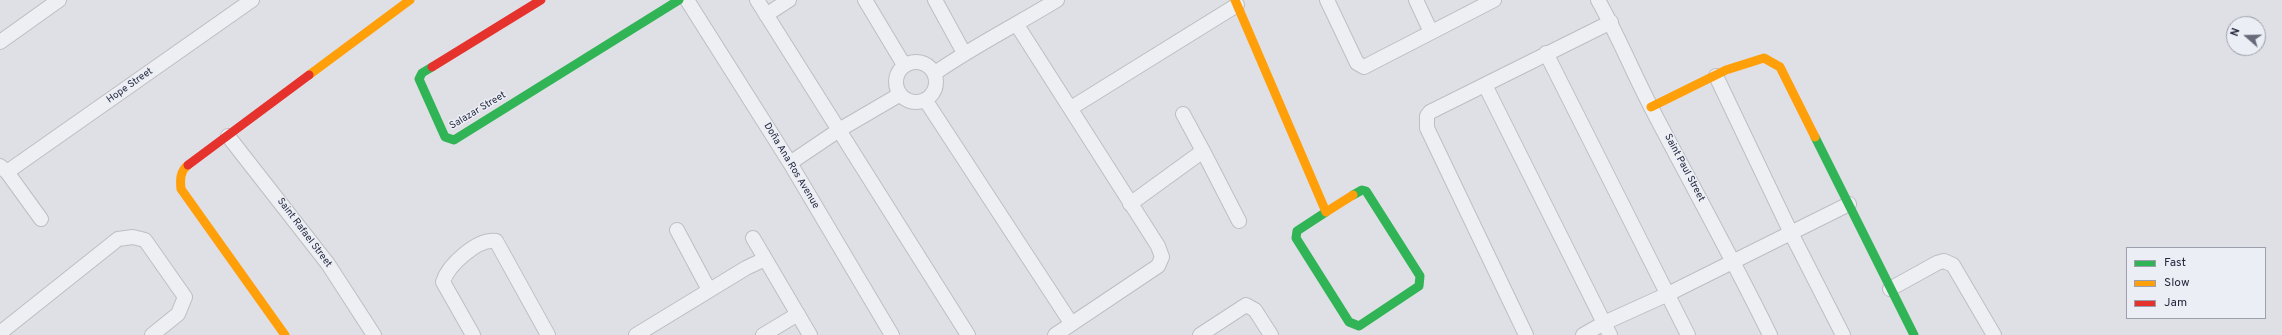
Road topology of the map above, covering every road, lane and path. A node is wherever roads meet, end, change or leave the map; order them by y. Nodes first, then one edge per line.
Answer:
1 (59, 0) edge
2 (252, 0) edge
3 (541, 0) edge
4 (679, 0) edge
5 (687, 0) edge
6 (757, 0) edge
7 (789, 0) edge
8 (865, 0) edge
9 (935, 0) edge
10 (1057, 0) edge
11 (1327, 0) edge
12 (1416, 0) edge
13 (1494, 0) edge
14 (1598, 0) edge
15 (403, 2) edge
16 (1236, 2) edge
17 (766, 15) junction
18 (1611, 22) junction
19 (1017, 25) junction
20 (1432, 32) junction
21 (0, 42) edge
22 (964, 53) junction
23 (1546, 53) junction
24 (904, 65) junction
25 (935, 73) junction
26 (1716, 76) junction
27 (1485, 85) junction
28 (899, 95) junction
29 (926, 101) junction
30 (1651, 107) junction
31 (1071, 108) junction
32 (1182, 114) dead end
33 (839, 130) junction
34 (228, 136) junction
35 (1204, 151) junction
36 (790, 163) junction
37 (4, 169) edge
38 (1130, 204) junction
39 (1849, 204) junction
40 (1326, 212) junction
41 (41, 219) dead end
42 (1239, 221) dead end
43 (677, 230) dead end
44 (1791, 233) junction
45 (753, 238) dead end
46 (765, 258) junction
47 (1733, 260) junction
48 (1890, 289) junction
49 (708, 290) junction
50 (1668, 294) junction
51 (798, 314) junction
52 (1070, 323) junction
53 (1607, 329) edge
54 (0, 333) edge
55 (152, 335) edge
56 (284, 335) edge
57 (374, 335) edge
58 (472, 335) edge
59 (548, 335) edge
60 (636, 335) edge
61 (763, 335) edge
62 (810, 335) edge
63 (892, 335) edge
64 (968, 335) edge
65 (1054, 335) edge
66 (1200, 335) edge
67 (1271, 335) edge
68 (1526, 335) edge
69 (1583, 335) edge
70 (1688, 335) edge
71 (1770, 335) edge
72 (1843, 335) edge
73 (1914, 335) edge
74 (1994, 335) edge

1 - 21 street
2 - 37 street, Hope Street
3 - 4 street, Salazar Street
5 - 36 street, Doña Ana Ros Avenue
6 - 17 street
7 - 17 street
8 - 24 street
9 - 22 street
10 - 19 street
11 - 20 street
12 - 20 street
13 - 20 street
14 - 18 street, Saint Paul Street
15 - 34 street
16 - 31 street
16 - 40 street
17 - 33 street
18 - 23 street
18 - 30 street, Saint Paul Street
19 - 22 street
19 - 31 street
22 - 25 street
23 - 27 street
23 - 50 street
24 - 25 street
24 - 28 street
25 - 29 street
26 - 30 street
26 - 39 street
26 - 44 street
27 - 53 street
27 - 68 street
28 - 29 street
28 - 33 street
29 - 52 street
30 - 47 street, Saint Paul Street
31 - 38 street
32 - 35 street
33 - 36 street
33 - 64 street
34 - 56 street
34 - 57 street, Saint Rafael Street
35 - 38 street
35 - 42 street
36 - 63 street, Doña Ana Ros Avenue
37 - 41 street
38 - 52 street
39 - 44 street
39 - 48 street
40 - 40 street
43 - 49 street
44 - 47 street
44 - 72 street
45 - 46 street
46 - 49 street
46 - 51 street
47 - 50 street
47 - 71 street, Saint Paul Street
48 - 73 street
48 - 74 street
49 - 60 street
50 - 53 street
50 - 70 street
51 - 61 street
51 - 62 street
52 - 65 street
53 - 69 street
54 - 55 street
58 - 59 street
66 - 67 street

